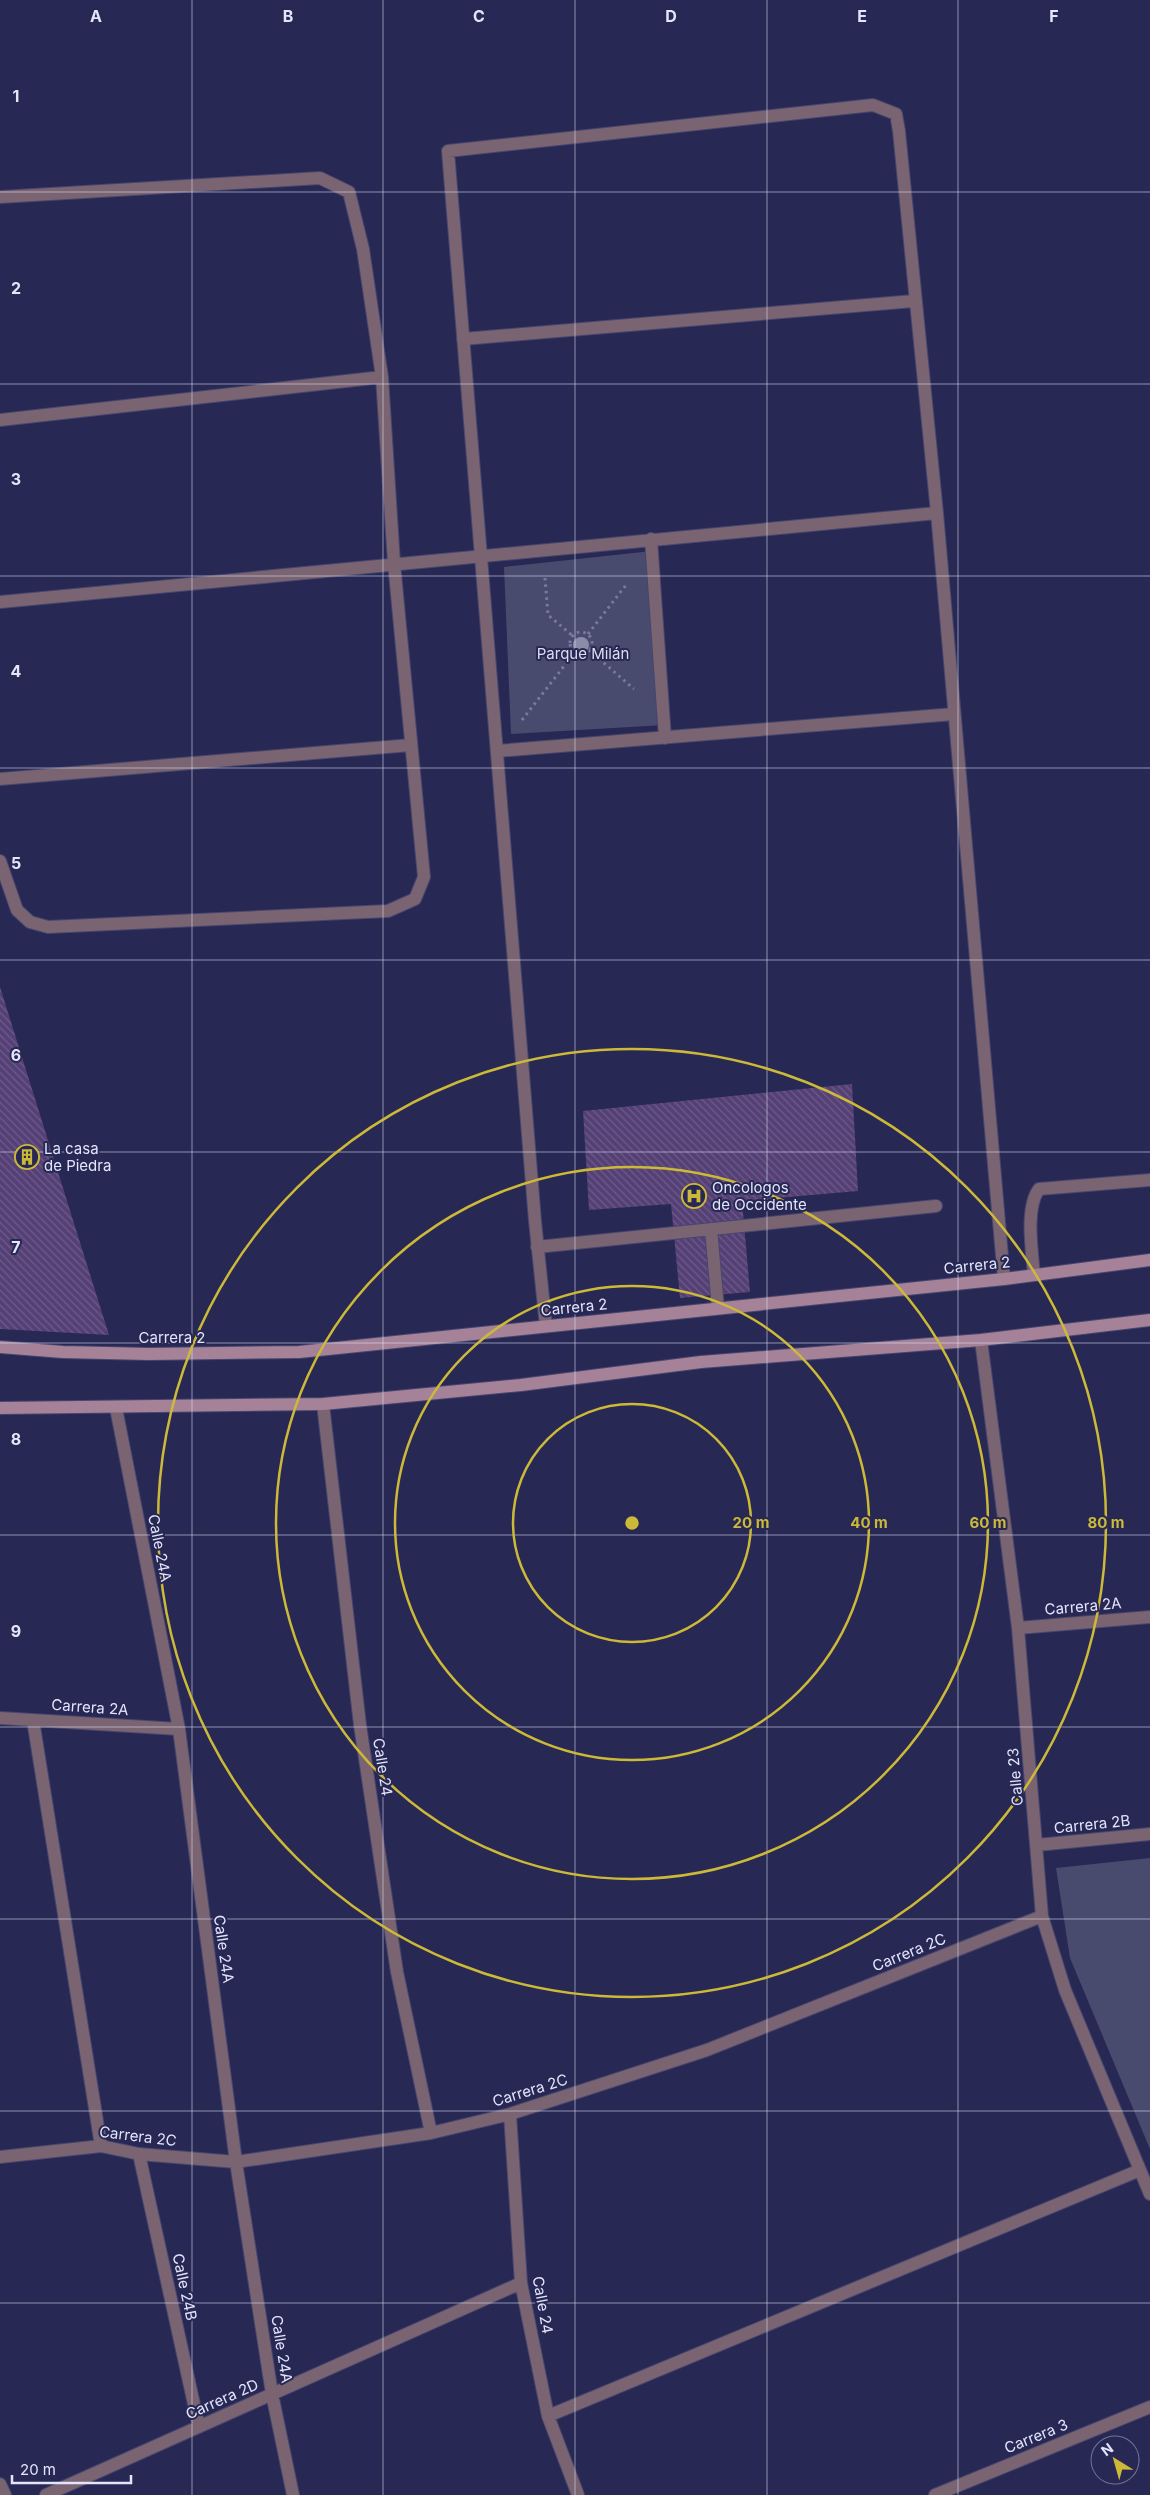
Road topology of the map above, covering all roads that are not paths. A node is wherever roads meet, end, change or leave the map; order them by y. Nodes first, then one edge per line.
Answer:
1 (0, 197) edge
2 (914, 301) junction
3 (463, 339) junction
4 (382, 377) junction
5 (0, 420) edge
6 (937, 513) junction
7 (651, 545) junction
8 (481, 555) junction
9 (394, 563) junction
10 (0, 602) edge
11 (954, 714) junction
12 (665, 738) junction
13 (411, 746) junction
14 (497, 751) junction
15 (0, 779) edge
16 (0, 861) edge
17 (1150, 1180) edge
18 (936, 1206) dead end
19 (711, 1229) junction
20 (537, 1247) junction
21 (1150, 1260) edge
22 (1034, 1275) junction
23 (1004, 1279) junction
24 (718, 1308) junction
25 (1150, 1320) edge
26 (546, 1326) junction
27 (981, 1340) junction
28 (0, 1347) edge
29 (323, 1404) junction
30 (0, 1408) edge
31 (116, 1408) junction
32 (1150, 1617) edge
33 (1018, 1628) junction
34 (0, 1718) edge
35 (32, 1720) junction
36 (178, 1729) junction
37 (1150, 1834) edge
38 (1037, 1845) junction
39 (1042, 1916) junction
40 (510, 2114) junction
41 (431, 2132) junction
42 (101, 2146) junction
43 (139, 2154) junction
44 (0, 2156) edge
45 (236, 2162) junction
46 (1140, 2170) junction
47 (1149, 2188) edge
48 (521, 2283) junction
49 (272, 2394) junction
50 (1150, 2407) edge
51 (548, 2416) junction
52 (199, 2427) junction
53 (0, 2484) edge
54 (576, 2494) edge
55 (5, 2495) edge
56 (46, 2495) edge
57 (293, 2495) edge
58 (935, 2495) edge

1 - 4 street
2 - 3 street
2 - 3 street
2 - 6 street
3 - 8 street
4 - 5 street
4 - 9 street
6 - 7 street
6 - 11 street
7 - 8 street
7 - 12 street
8 - 9 street
8 - 14 street
9 - 10 street
9 - 13 street
11 - 12 street
11 - 23 street
12 - 14 street
13 - 15 street
13 - 16 street
14 - 20 street
17 - 22 street
18 - 19 street
19 - 20 street
19 - 24 street
20 - 26 street
21 - 22 main road, Carrera 2
22 - 23 main road, Carrera 2
23 - 24 main road, Carrera 2
24 - 26 main road, Carrera 2
25 - 27 main road
26 - 28 main road, Carrera 2
27 - 29 main road
27 - 33 street, Calle 23
29 - 31 main road
29 - 41 street, Calle 24
30 - 31 main road
31 - 36 street, Calle 24A
32 - 33 street, Carrera 2A
33 - 38 street, Calle 23
34 - 35 street, Carrera 2A
35 - 36 street, Carrera 2A
35 - 42 street
36 - 45 street, Calle 24A
37 - 38 street, Carrera 2B
38 - 39 street, Calle 23
39 - 40 street, Carrera 2C
39 - 46 street, Calle 23
40 - 41 street, Carrera 2C
40 - 48 street, Calle 24
41 - 45 street, Carrera 2C
42 - 43 street, Carrera 2C
42 - 44 street, Carrera 2C
43 - 45 street, Carrera 2C
43 - 52 street, Calle 24B
45 - 49 street, Calle 24A
46 - 47 street, Calle 23
46 - 51 street
48 - 49 street, Carrera 2D
48 - 51 street, Calle 24
49 - 52 street, Carrera 2D
49 - 57 street, Calle 24A
50 - 58 street, Carrera 3
51 - 54 street, Calle 24
52 - 56 street, Carrera 2D
53 - 55 street

